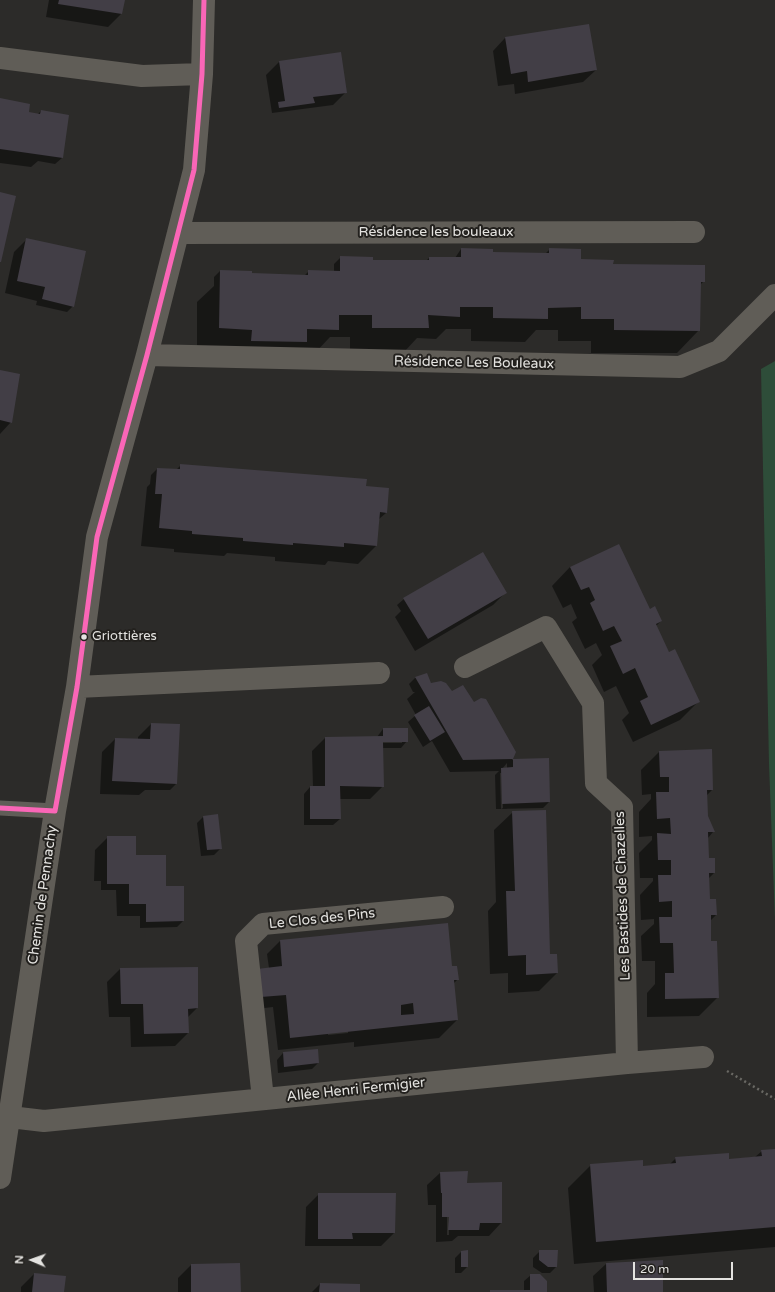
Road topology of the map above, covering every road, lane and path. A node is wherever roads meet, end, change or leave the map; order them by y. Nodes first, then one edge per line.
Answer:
1 (204, 0) edge
2 (0, 58) edge
3 (202, 74) junction
4 (694, 232) dead end
5 (178, 233) junction
6 (775, 295) edge
7 (147, 356) junction
8 (465, 667) dead end
9 (379, 673) dead end
10 (77, 687) junction
11 (0, 808) edge
12 (55, 811) junction
13 (443, 907) dead end
14 (703, 1057) joint
15 (627, 1063) junction
16 (775, 1099) edge
17 (263, 1100) junction
18 (10, 1117) junction
19 (0, 1178) edge

1 - 3 street, Chemin de Pennachy
2 - 3 street
3 - 5 street, Chemin de Pennachy
4 - 5 street, Résidence les bouleaux
5 - 7 street, Chemin de Pennachy
6 - 7 street, Résidence Les Bouleaux
7 - 10 street, Chemin de Pennachy
8 - 15 street, Les Bastides de Chazelles
9 - 10 street
10 - 12 street, Chemin de Pennachy
11 - 12 lane
12 - 18 street, Chemin de Pennachy
13 - 17 street, Le Clos des Pins
14 - 15 street, Allée Henri Fermigier
14 - 16 path
15 - 17 street, Allée Henri Fermigier
17 - 18 street, Allée Henri Fermigier
18 - 19 street, Chemin de Pennachy

